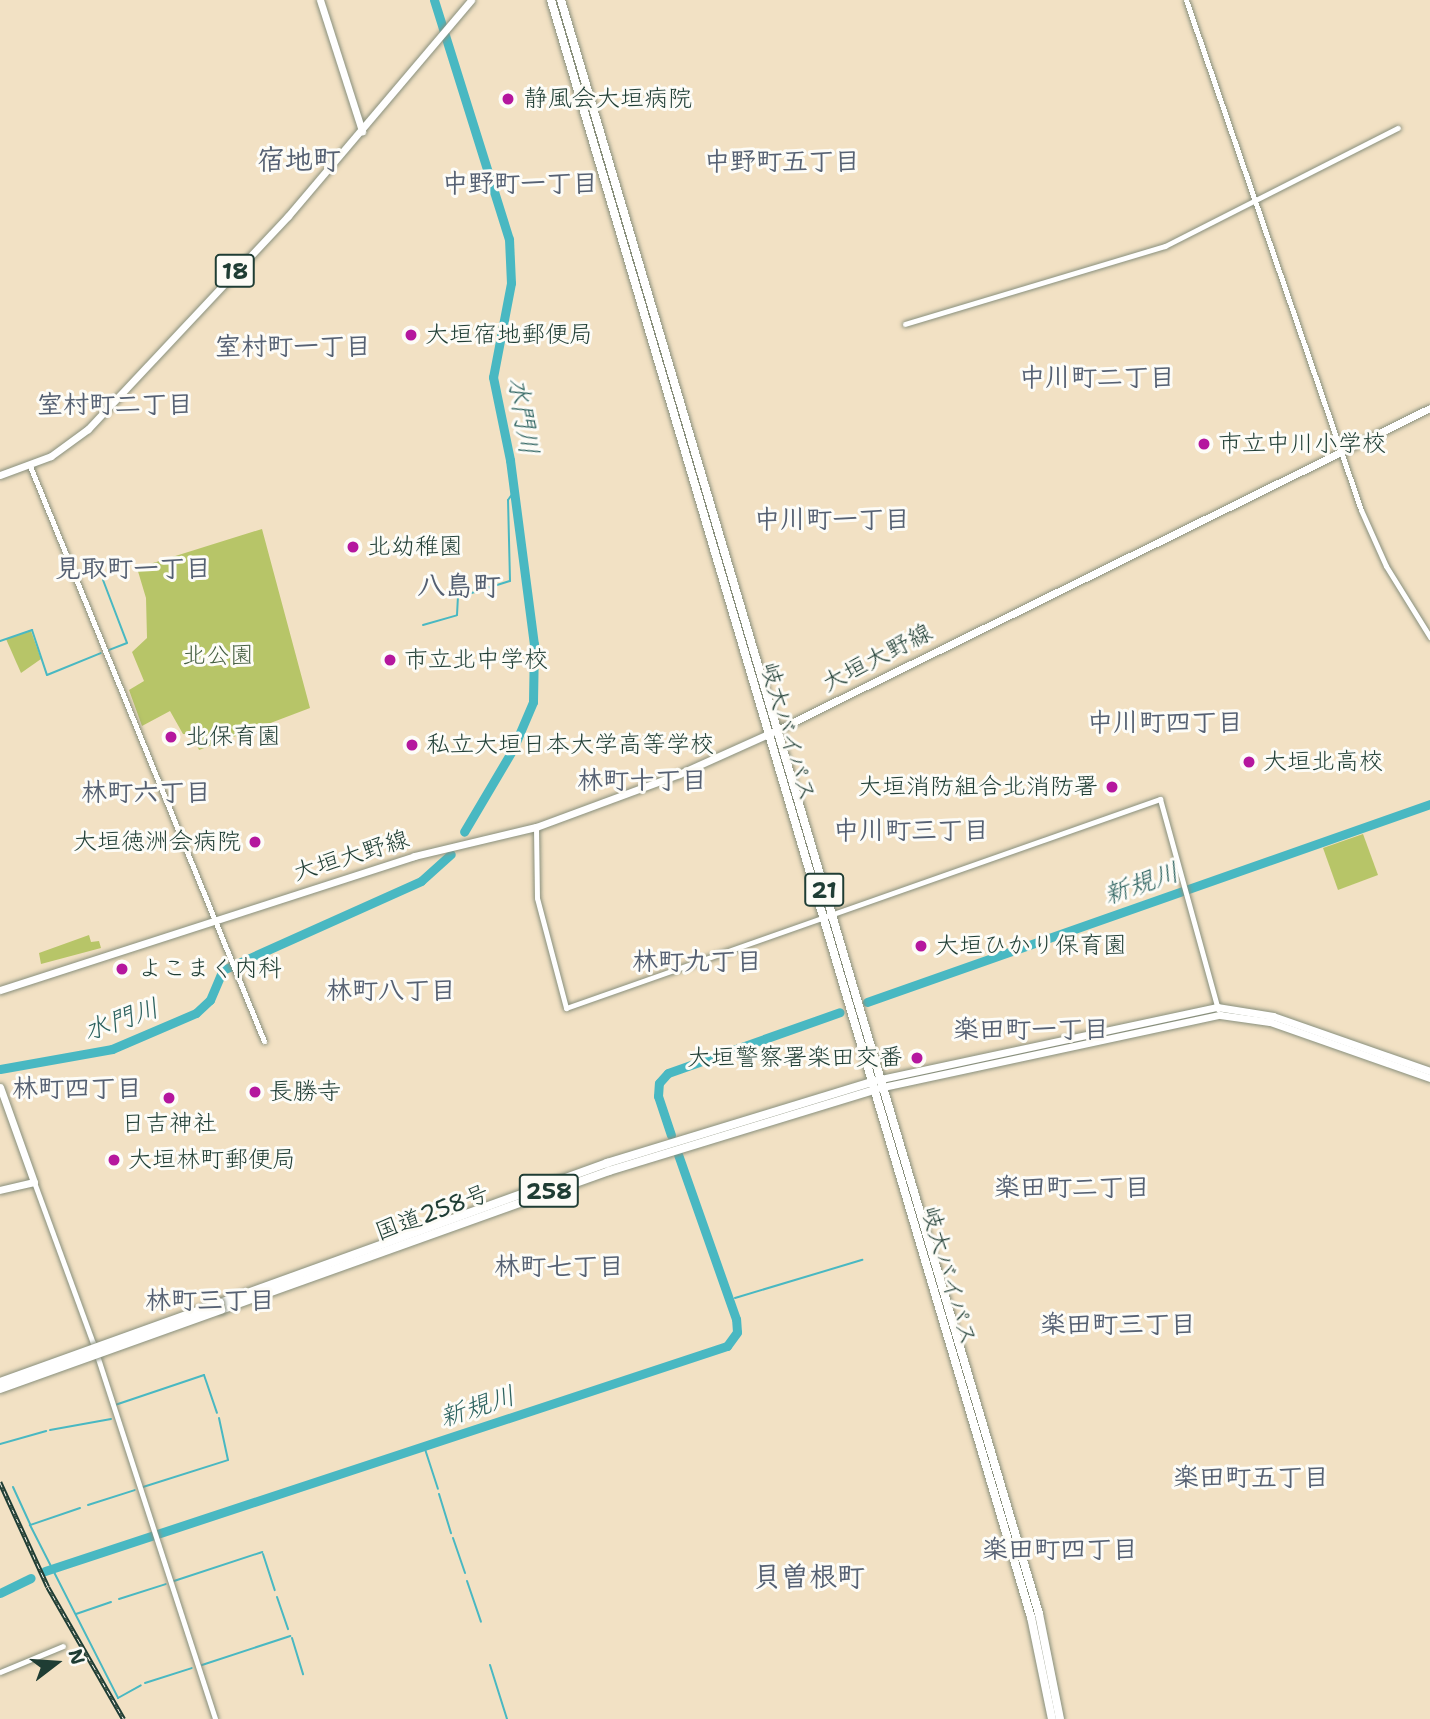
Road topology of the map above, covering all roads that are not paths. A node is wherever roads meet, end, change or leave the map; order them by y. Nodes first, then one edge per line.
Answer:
1 (320, 0) edge
2 (471, 0) edge
3 (551, 0) edge
4 (561, 0) edge
5 (1186, 0) edge
6 (574, 62) junction
7 (1398, 128) dead end
8 (362, 131) junction
9 (1254, 202) junction
10 (905, 324) dead end
11 (1430, 408) edge
12 (1339, 452) junction
13 (30, 466) junction
14 (0, 475) edge
15 (1430, 636) edge
16 (773, 732) junction
17 (536, 827) junction
18 (827, 916) junction
19 (215, 917) junction
20 (0, 990) edge
21 (1219, 1011) junction
22 (264, 1041) dead end
23 (1430, 1070) edge
24 (1430, 1078) edge
25 (877, 1085) junction
26 (0, 1087) edge
27 (34, 1182) junction
28 (0, 1190) edge
29 (220, 1306) junction
30 (0, 1382) edge
31 (0, 1389) edge
32 (63, 1646) dead end
33 (0, 1672) edge
34 (215, 1719) edge
35 (1052, 1719) edge
36 (1060, 1719) edge

1 - 8 main road
2 - 8 main road, 18
3 - 6 highway, 岐大バイパス / 21
4 - 6 highway, 岐大バイパス / 21
5 - 9 street
6 - 16 highway, 岐大バイパス / 21
7 - 9 street
8 - 13 main road, 18
9 - 10 street
9 - 12 street
11 - 12 main road, 大垣大野線
12 - 15 street
12 - 16 main road, 大垣大野線
13 - 14 main road, 18
13 - 19 street
16 - 17 main road, 大垣大野線
16 - 18 highway, 岐大バイパス / 21
17 - 18 street
17 - 19 main road, 大垣大野線
18 - 21 street
18 - 25 highway, 岐大バイパス / 21
19 - 20 main road, 大垣大野線
19 - 22 street
21 - 23 main road
21 - 24 main road
21 - 25 main road
25 - 29 highway, 国道258号 / 258
25 - 35 highway, 岐大バイパス / 21
25 - 36 highway, 岐大バイパス / 21
26 - 27 main road
27 - 28 main road
27 - 34 street
29 - 30 highway, 国道258号 / 258, bridge
29 - 31 highway, 国道258号 / 258, bridge
32 - 33 street

